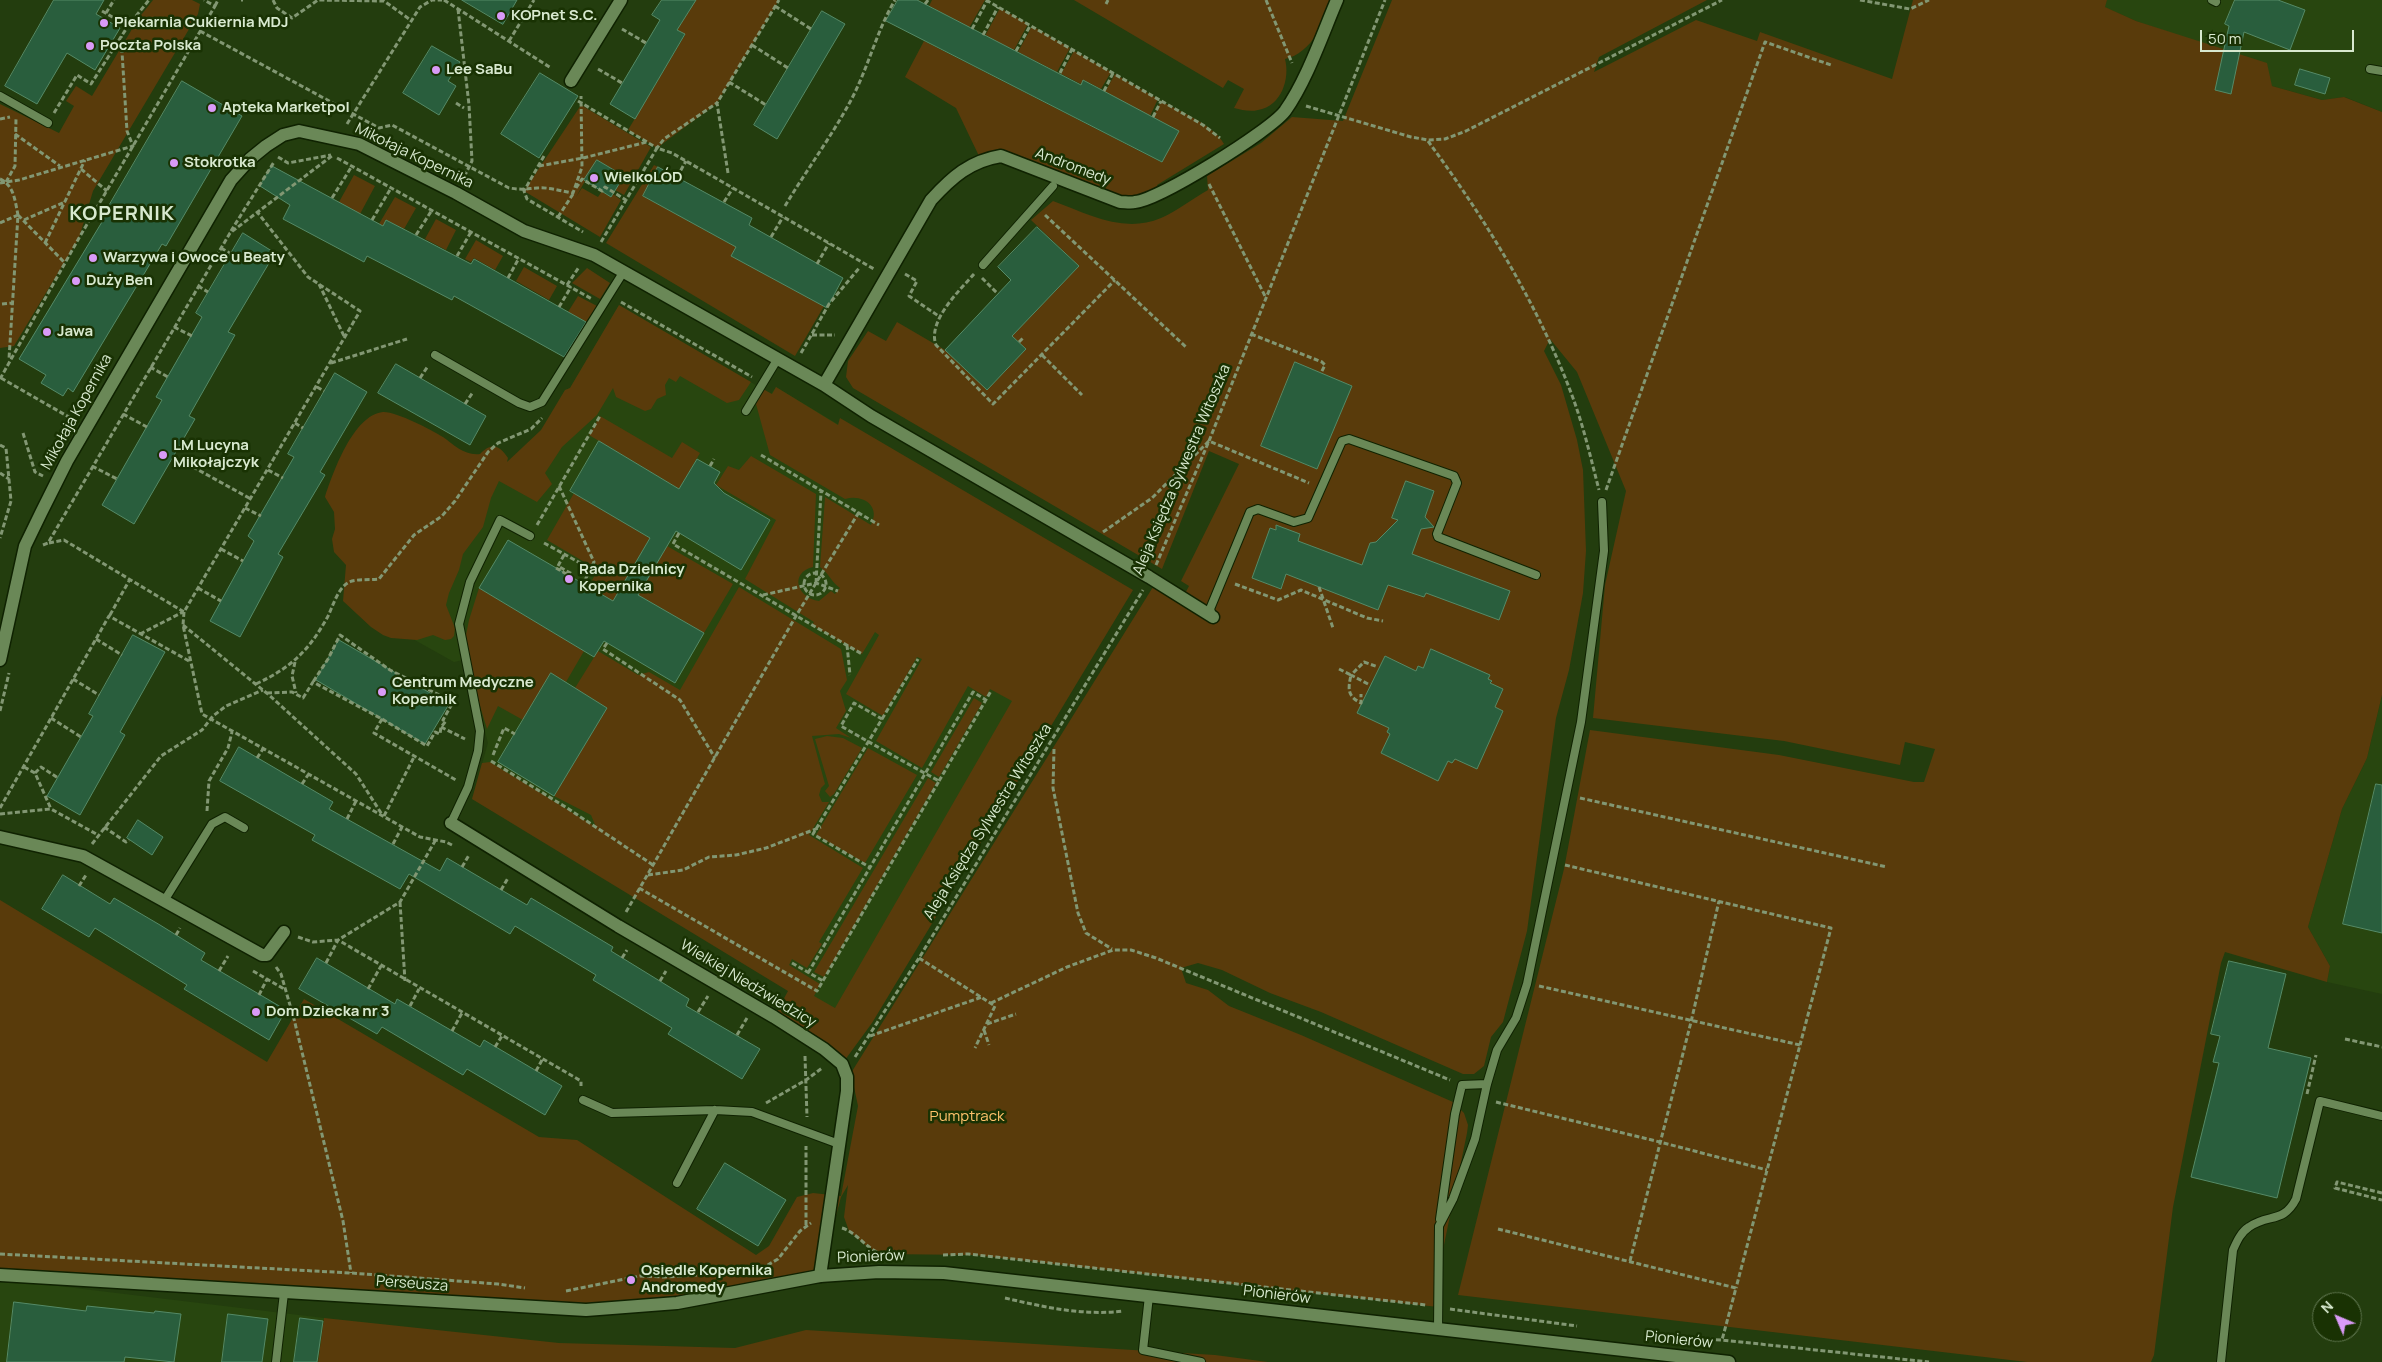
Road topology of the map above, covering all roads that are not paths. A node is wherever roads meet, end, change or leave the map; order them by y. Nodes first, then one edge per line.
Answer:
1 (621, 0) edge
2 (1337, 0) edge
3 (2370, 69) dead end
4 (2382, 71) edge
5 (571, 80) dead end
6 (0, 96) edge
7 (48, 123) road end
8 (1053, 186) dead end
9 (983, 265) dead end
10 (624, 271) junction
11 (435, 355) dead end
12 (774, 365) junction
13 (824, 385) junction
14 (746, 411) dead end
15 (1602, 502) road end
16 (530, 536) road end
17 (1536, 575) dead end
18 (1213, 617) joint
19 (5, 662) edge
20 (451, 823) joint
21 (244, 828) dead end
22 (0, 837) edge
23 (164, 901) junction
24 (284, 932) road end
25 (1487, 1084) junction
26 (583, 1100) road end
27 (715, 1110) junction
28 (2382, 1116) edge
29 (840, 1144) junction
30 (677, 1183) dead end
31 (1439, 1226) junction
32 (0, 1275) edge
33 (820, 1276) junction
34 (284, 1292) junction
35 (1148, 1296) junction
36 (1438, 1329) junction
37 (276, 1362) edge
38 (1201, 1362) edge
39 (1729, 1362) edge
40 (2221, 1362) edge

1 - 5 street
2 - 13 street, Andromedy
3 - 4 lane
6 - 7 lane
8 - 9 lane
10 - 11 lane
10 - 12 street, Mikołaja Kopernika
10 - 19 street, Mikołaja Kopernika
12 - 13 street, Mikołaja Kopernika
12 - 14 lane
13 - 18 street, Mikołaja Kopernika
15 - 25 lane
16 - 20 lane
17 - 18 lane
20 - 29 street, Wielkiej Niedźwiedzicy
21 - 23 lane
22 - 23 street
23 - 24 street
25 - 31 lane
25 - 31 lane
26 - 27 lane
27 - 29 lane
27 - 30 lane
28 - 40 lane
29 - 33 street, Wielkiej Niedźwiedzicy
31 - 36 lane
32 - 34 street, Perseusza
33 - 34 street, Perseusza
33 - 35 street, Pionierów
34 - 37 lane
35 - 36 street, Pionierów
35 - 38 lane
36 - 39 street, Pionierów

